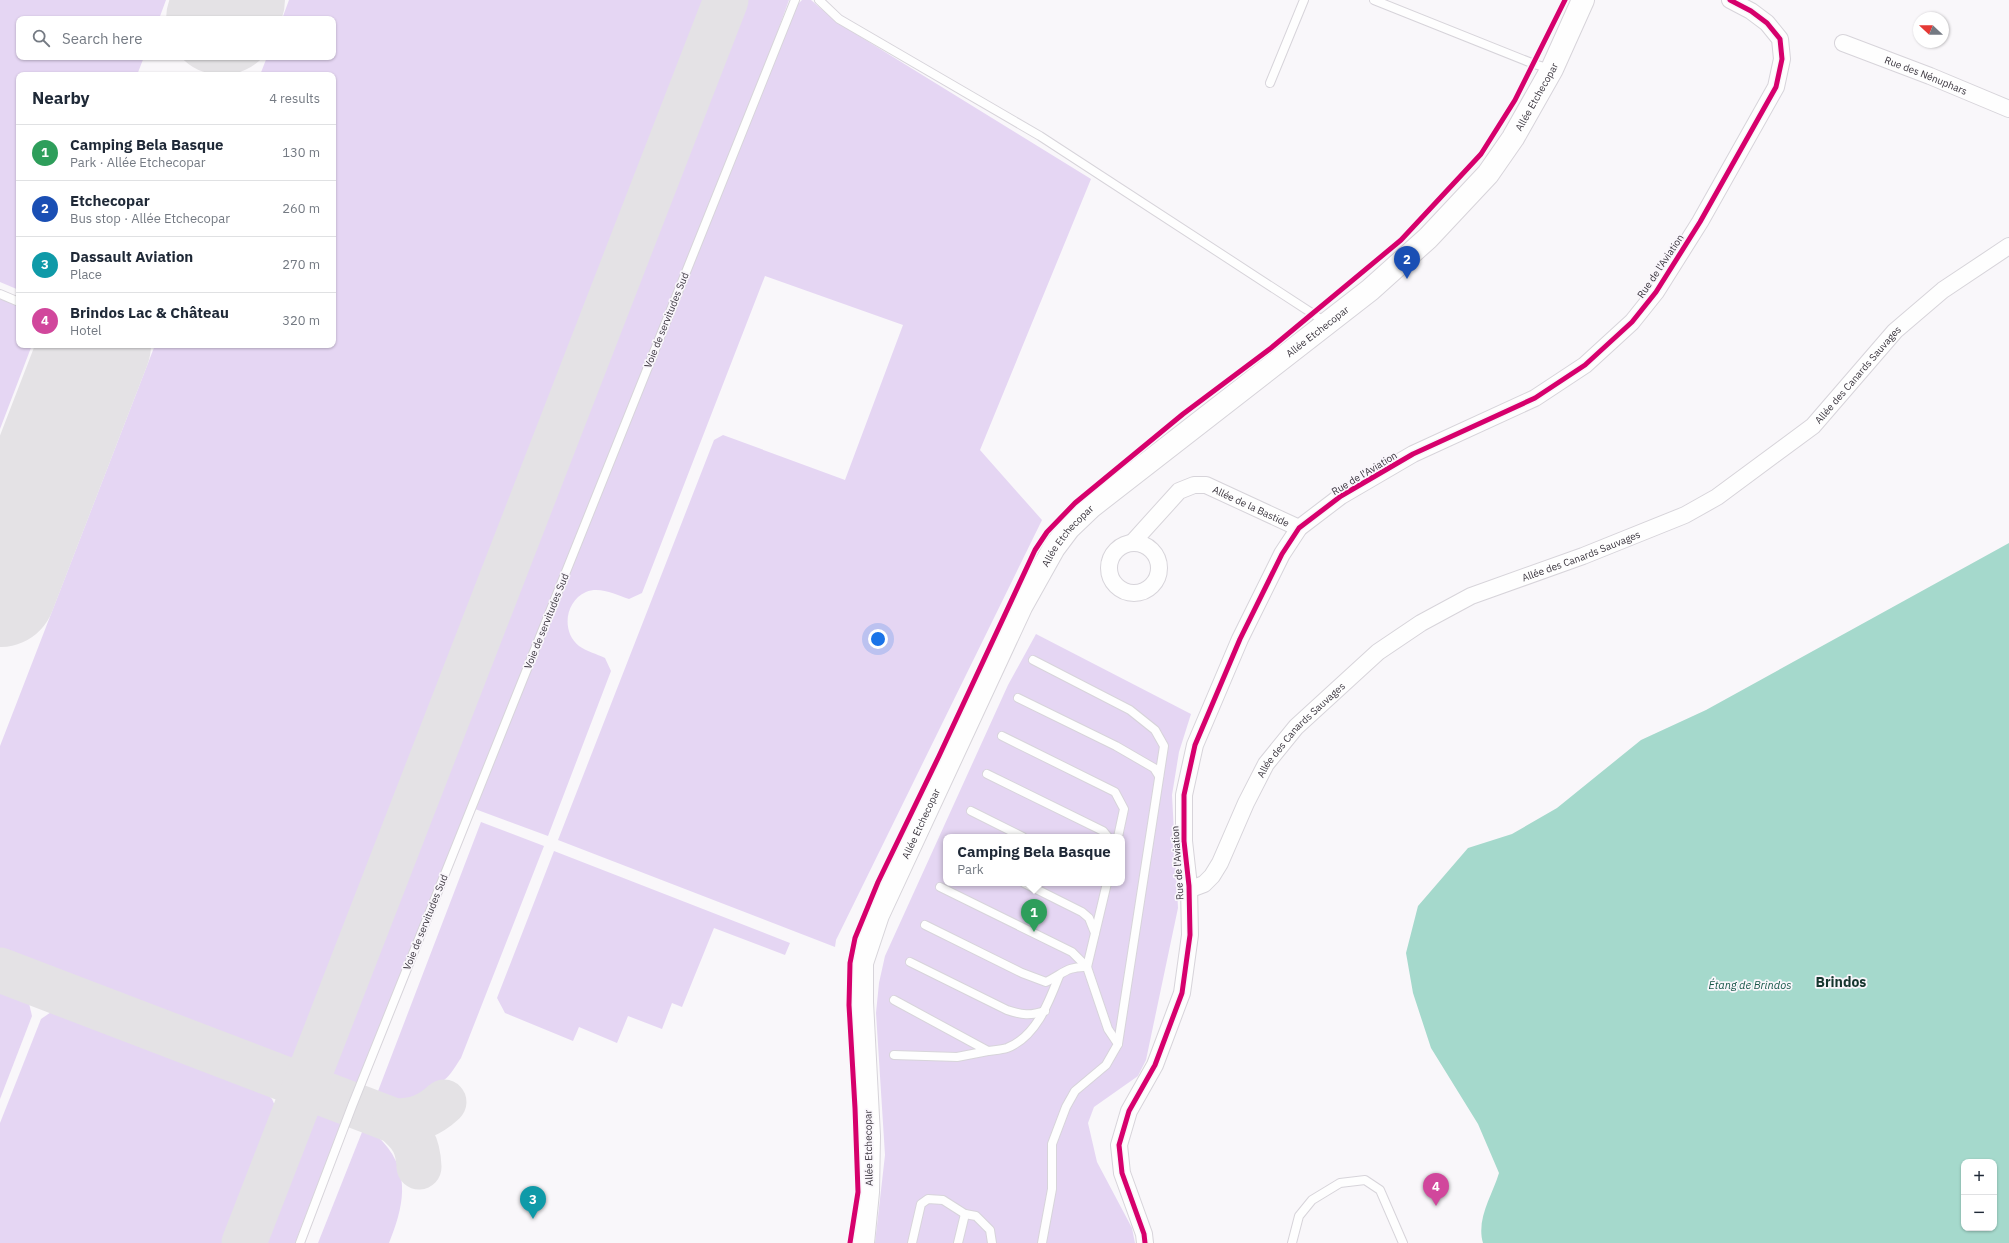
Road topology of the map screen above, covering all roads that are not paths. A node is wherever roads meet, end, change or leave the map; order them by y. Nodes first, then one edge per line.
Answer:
1 (794, 0) edge
2 (819, 0) edge
3 (1304, 0) edge
4 (1374, 0) edge
5 (1583, 0) edge
6 (1730, 0) edge
7 (1843, 43) dead end
8 (1552, 69) junction
9 (1270, 83) dead end
10 (2009, 109) edge
11 (2009, 246) edge
12 (0, 294) edge
13 (16, 301) edge
14 (1327, 323) junction
15 (1299, 528) junction
16 (1132, 543) dead end
17 (1033, 660) dead end
18 (1018, 698) dead end
19 (1002, 736) dead end
20 (987, 774) dead end
21 (1159, 776) junction
22 (971, 811) dead end
23 (1017, 834) edge
24 (1106, 834) edge
25 (1119, 834) edge
26 (1030, 886) edge
27 (1102, 886) edge
28 (1106, 886) edge
29 (1189, 886) junction
30 (940, 887) dead end
31 (1104, 896) junction
32 (925, 925) dead end
33 (1095, 934) junction
34 (910, 962) dead end
35 (1087, 967) junction
36 (1059, 976) junction
37 (894, 1000) dead end
38 (1045, 1011) junction
39 (1118, 1044) junction
40 (988, 1051) junction
41 (894, 1055) dead end
42 (966, 1214) junction
43 (300, 1243) edge
44 (863, 1243) edge
45 (912, 1243) edge
46 (958, 1243) edge
47 (992, 1243) edge
48 (1042, 1243) edge
49 (1145, 1243) edge
50 (1292, 1243) edge
51 (1403, 1243) edge

1 - 43 lane, Voie de servitudes Sud
2 - 14 lane
3 - 9 lane
4 - 8 lane
5 - 8 street, Allée Etchecopar
6 - 15 street, Rue de l'Aviation
7 - 10 street, Rue des Nénuphars
8 - 14 street, Allée Etchecopar
11 - 29 street, Allée des Canards Sauvages
12 - 13 lane
14 - 44 street, Allée Etchecopar
15 - 16 street, Allée de la Bastide
15 - 29 street, Rue de l'Aviation
17 - 21 lane
18 - 21 lane
19 - 25 lane
20 - 24 lane
21 - 39 lane
22 - 23 lane
26 - 33 lane
27 - 31 lane
28 - 31 lane
29 - 49 street, Rue de l'Aviation
30 - 35 lane
31 - 33 lane
32 - 36 lane
33 - 35 lane
34 - 38 lane
35 - 36 lane
35 - 39 lane
36 - 38 lane
37 - 40 lane
38 - 40 lane
39 - 48 lane
40 - 41 lane
42 - 45 lane
42 - 46 lane
42 - 47 lane
50 - 51 lane

